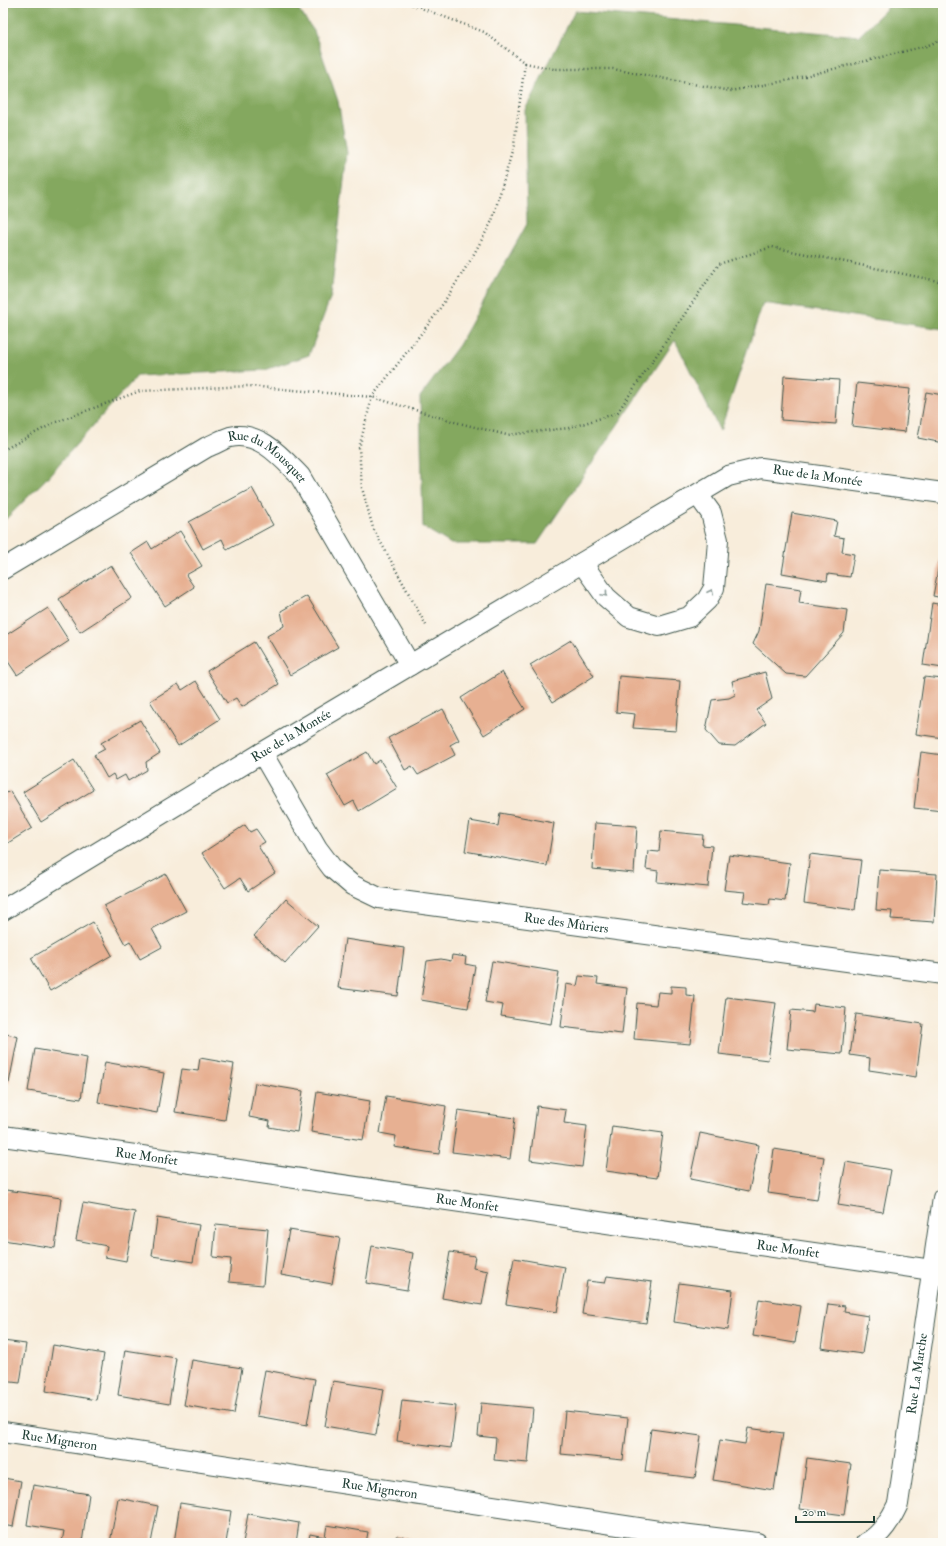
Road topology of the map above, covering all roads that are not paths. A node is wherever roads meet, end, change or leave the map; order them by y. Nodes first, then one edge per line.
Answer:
1 (943, 493) edge
2 (698, 495) junction
3 (582, 563) junction
4 (3, 569) edge
5 (410, 665) junction
6 (262, 753) junction
7 (3, 910) edge
8 (943, 974) edge
9 (3, 1136) edge
10 (943, 1198) edge
11 (932, 1270) junction
12 (3, 1432) edge
13 (664, 1538) edge
14 (869, 1542) edge
15 (757, 1543) edge

1 - 2 street, Rue de la Montée
2 - 3 street, Rue de la Montée
3 -> 2 street
3 - 5 street, Rue de la Montée
4 - 5 street, Rue du Mousquet
5 - 6 street, Rue de la Montée
6 - 7 street, Rue de la Montée
6 - 8 street, Rue des Mûriers
9 - 11 street, Rue Monfet
10 - 11 street, Rue La Marche
11 - 14 street, Rue La Marche
12 - 13 street, Rue Migneron
13 - 15 street, Rue Migneron

